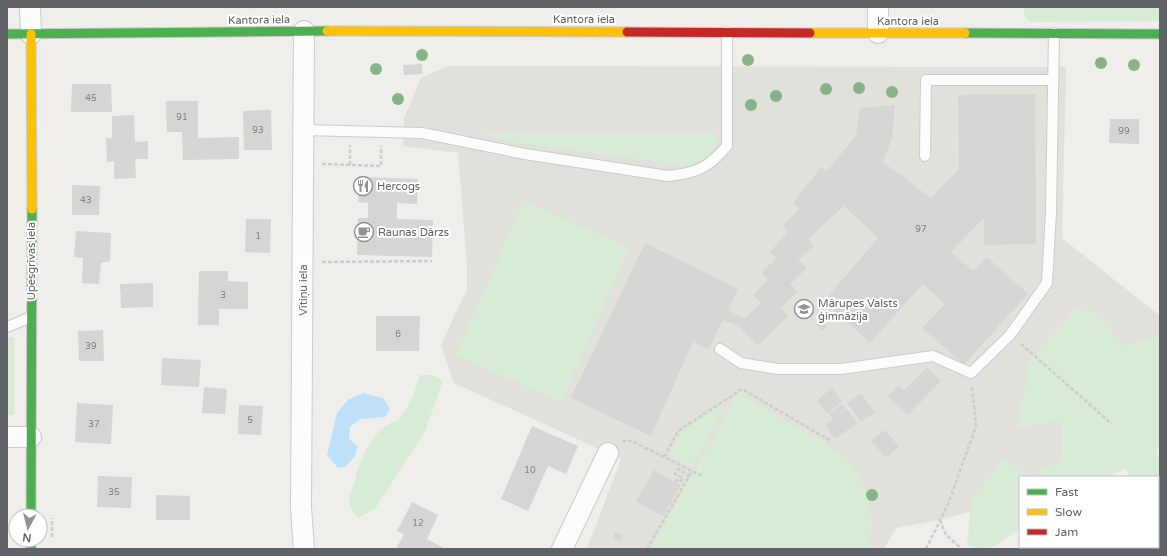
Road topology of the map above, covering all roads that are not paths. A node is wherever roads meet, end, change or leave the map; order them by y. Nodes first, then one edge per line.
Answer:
1 (30, 7) edge
2 (878, 7) edge
3 (304, 31) junction
4 (727, 32) junction
5 (878, 33) junction
6 (7, 34) edge
7 (30, 34) junction
8 (1054, 34) junction
9 (1160, 34) edge
10 (1053, 80) junction
11 (304, 130) junction
12 (925, 156) dead end
13 (31, 317) junction
14 (7, 327) edge
15 (720, 349) dead end
16 (7, 437) edge
17 (31, 437) junction
18 (608, 453) road end
19 (31, 508) edge
20 (304, 549) edge
21 (562, 549) edge

1 - 7 street, Upesgrīvas iela
2 - 5 street
3 - 4 main road, Kantora iela
3 - 7 main road, Kantora iela
3 - 11 street, Vītiņu iela
4 - 5 main road, Kantora iela
4 - 11 lane
5 - 8 main road, Kantora iela
6 - 7 main road, Kantora iela
7 - 13 main road, Upesgrīvas iela
8 - 9 main road, Kantora iela
8 - 10 lane
10 - 12 lane
10 - 15 lane
11 - 20 street, Vītiņu iela
13 - 14 lane
13 - 17 main road, Upesgrīvas iela
16 - 17 street
17 - 19 main road, Upesgrīvas iela
18 - 21 street

